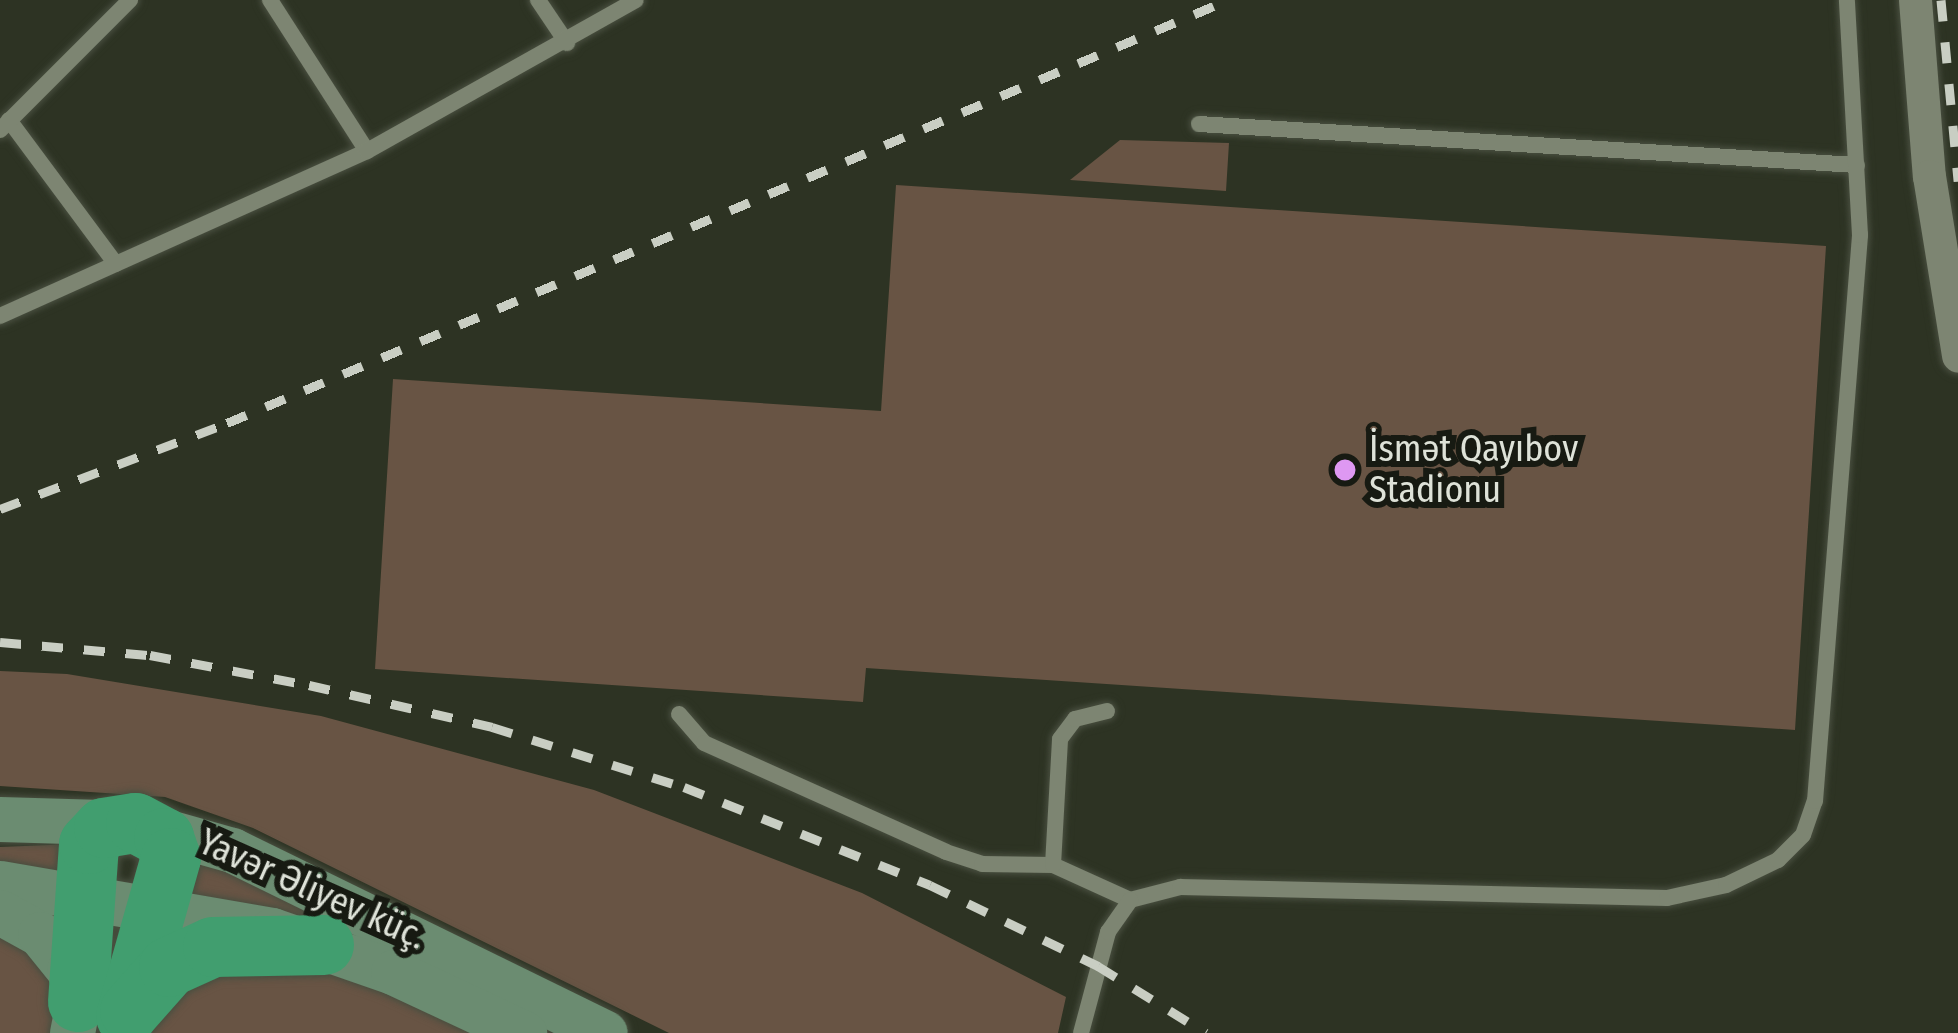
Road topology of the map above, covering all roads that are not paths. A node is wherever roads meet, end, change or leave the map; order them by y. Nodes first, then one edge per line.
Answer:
1 (130, 0) edge
2 (269, 0) edge
3 (538, 0) edge
4 (636, 0) edge
5 (1846, 0) edge
6 (1915, 0) edge
7 (567, 43) junction
8 (1199, 124) dead end
9 (5, 125) edge
10 (367, 151) junction
11 (1857, 165) junction
12 (116, 264) junction
13 (0, 316) edge
14 (1958, 356) edge
15 (1107, 712) dead end
16 (680, 714) dead end
17 (0, 820) edge
18 (136, 823) junction
19 (1053, 866) junction
20 (0, 884) edge
21 (81, 899) junction
22 (1130, 900) junction
23 (159, 911) junction
24 (0, 912) edge
25 (324, 945) junction
26 (99, 1021) edge
27 (524, 1033) edge
28 (604, 1033) edge
29 (1081, 1033) edge

1 - 9 lane
2 - 10 lane
3 - 7 lane
4 - 7 lane
5 - 11 lane
6 - 14 street
7 - 10 lane
8 - 11 lane
9 - 12 lane
10 - 12 lane
11 - 22 lane
12 - 13 lane
15 - 19 lane
16 - 19 lane
17 - 18 main road, Yavər Əliyev küç.
18 - 21 highway
18 - 23 highway
18 - 28 main road, Yavər Əliyev küç.
19 - 22 lane
20 - 21 main road, Yavər Əliyev küç.
21 - 23 main road, Yavər Əliyev küç.
21 - 26 highway
22 - 29 lane
23 - 25 main road, Yavər Əliyev küç.
23 - 26 highway
24 - 26 main road
25 - 26 highway
25 - 27 main road, Yavər Əliyev küç.

